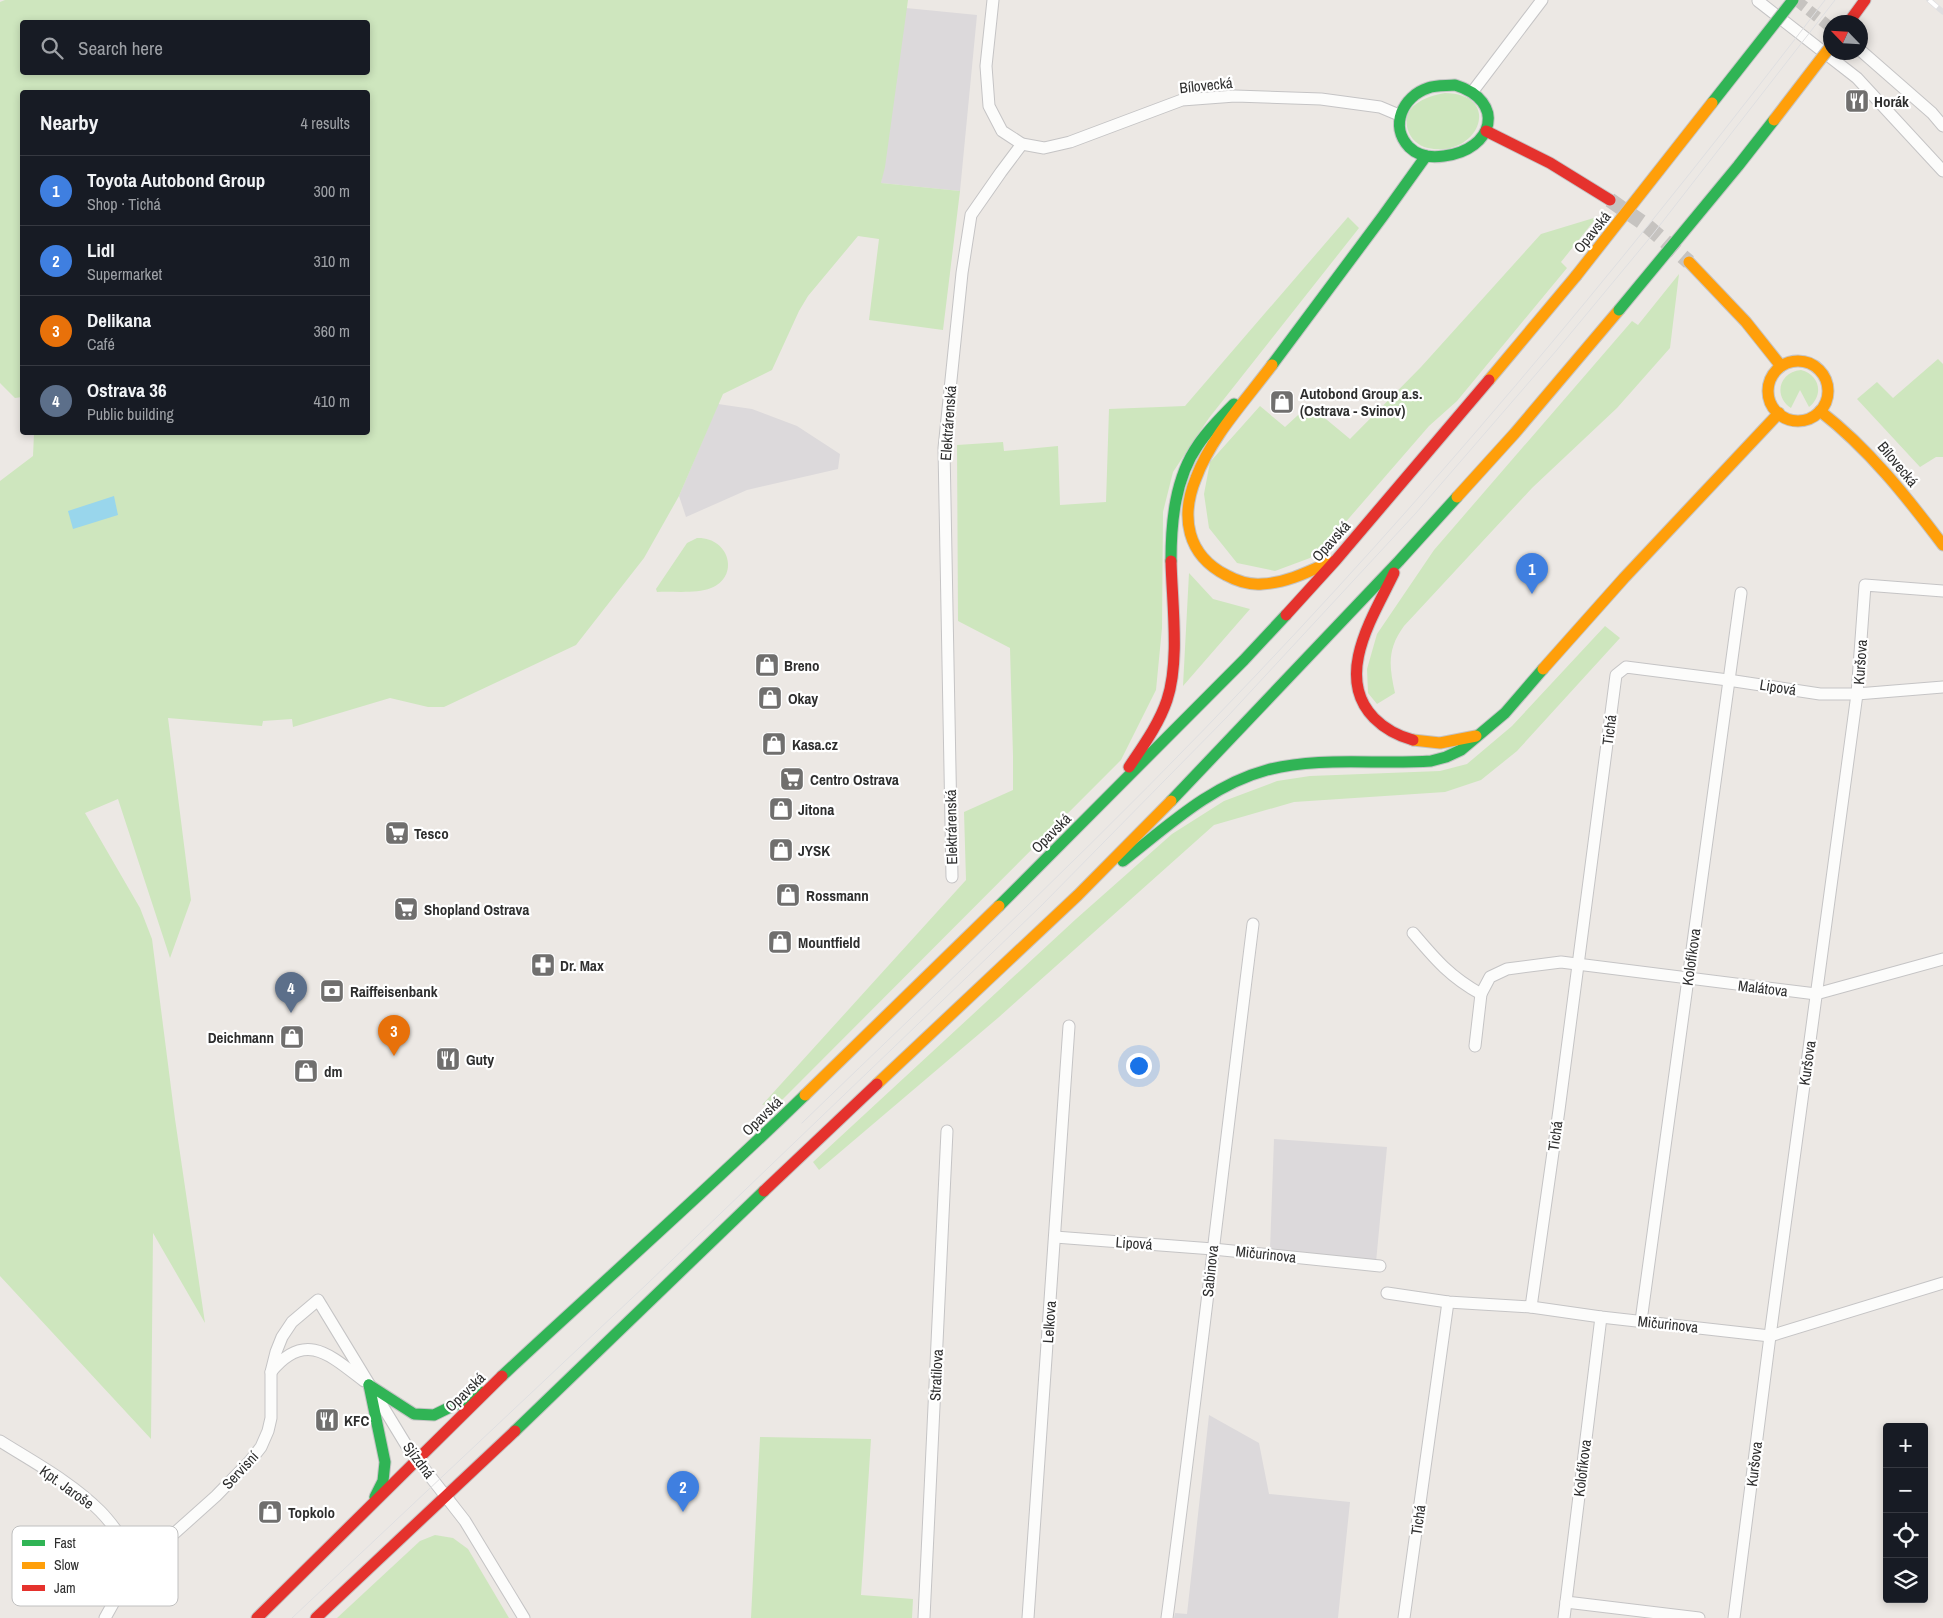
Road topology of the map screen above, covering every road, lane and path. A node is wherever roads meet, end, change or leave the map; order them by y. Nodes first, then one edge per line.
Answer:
1 (992, 0) edge
2 (1542, 0) edge
3 (1793, 0) edge
4 (1865, 0) edge
5 (1758, 1) dead end
6 (1853, 15) edge
7 (1823, 56) edge
8 (1868, 57) edge
9 (1473, 91) junction
10 (1399, 115) junction
11 (1943, 126) edge
12 (1486, 131) junction
13 (1022, 144) junction
14 (1426, 156) junction
15 (1943, 170) edge
16 (1610, 200) tunnel mouth
17 (1689, 262) tunnel mouth
18 (1782, 366) junction
19 (1266, 371) junction
20 (1820, 411) junction
21 (1778, 413) junction
22 (1943, 545) edge
23 (1336, 560) junction
24 (1399, 561) junction
25 (1943, 591) edge
26 (1741, 592) dead end
27 (1616, 675) joint
28 (1728, 680) junction
29 (1943, 686) edge
30 (1858, 694) junction
31 (1478, 736) junction
32 (1113, 793) junction
33 (952, 877) dead end
34 (1078, 895) junction
35 (1253, 924) dead end
36 (1413, 933) dead end
37 (1943, 959) edge
38 (1579, 964) junction
39 (1688, 979) junction
40 (1481, 994) junction
41 (1816, 994) junction
42 (1069, 1026) dead end
43 (1475, 1046) dead end
44 (947, 1131) dead end
45 (1055, 1237) junction
46 (1213, 1249) junction
47 (1380, 1266) dead end
48 (1943, 1283) edge
49 (1387, 1293) dead end
50 (318, 1300) joint
51 (1448, 1302) junction
52 (1531, 1307) junction
53 (1600, 1317) junction
54 (1642, 1321) junction
55 (1770, 1336) junction
56 (271, 1372) junction
57 (369, 1385) junction
58 (492, 1386) junction
59 (0, 1441) edge
60 (418, 1459) junction
61 (446, 1496) junction
62 (369, 1509) junction
63 (112, 1526) edge
64 (178, 1529) edge
65 (1566, 1602) junction
66 (111, 1606) edge
67 (105, 1618) edge
68 (257, 1618) edge
69 (316, 1618) edge
70 (524, 1618) edge
71 (924, 1618) edge
72 (1028, 1618) edge
73 (1167, 1618) edge
74 (1404, 1618) edge
75 (1564, 1618) edge
76 (1698, 1618) edge
77 (1734, 1618) edge

1 - 13 street
2 - 9 street
3 - 23 main road, Opavská, bridge
4 - 6 main road
5 - 15 street
7 - 24 main road, bridge
8 - 11 street
9 - 10 main road
9 - 12 main road
10 - 13 street, Bílovecká
10 - 14 main road
12 - 14 main road
12 - 16 main road
13 - 33 street, Elektrárenská
14 - 19 main road
17 - 18 main road
18 - 20 main road
18 - 21 main road
19 - 23 main road
19 - 32 main road
20 - 21 main road
20 - 22 main road, Bílovecká
21 - 31 main road
23 - 32 main road, Opavská
24 - 31 main road
24 - 34 main road
25 - 30 street, Kuršova
26 - 28 street, Kolofíkova
27 - 28 street, Lipová
27 - 38 street, Tichá
28 - 30 street, Lipová
28 - 39 street, Kolofíkova
29 - 30 street, Lipová
30 - 41 street, Kuršova
31 - 34 main road
32 - 58 main road, Opavská
34 - 61 main road
35 - 46 street, Sabinova
36 - 40 street
37 - 41 street, Malátova
38 - 39 street, Malátova
38 - 40 street
38 - 52 street, Tichá
39 - 41 street, Malátova
39 - 54 street, Kolofíkova
40 - 43 street
41 - 55 street, Kuršova
42 - 45 street, Lelkova
44 - 71 street, Stratilova
45 - 46 street, Lipová
45 - 72 street, Lelkova
46 - 47 street, Mičurinova
46 - 73 street, Sabinova
48 - 55 street, Mičurinova
49 - 51 street, Mičurinova
50 - 56 street, Servisní
50 - 57 street, Sjízdná
51 - 52 street, Mičurinova
51 - 74 street, Tichá
52 - 53 street, Mičurinova
53 - 54 street, Mičurinova
53 - 65 street, Kolofíkova
54 - 55 street, Mičurinova
55 - 77 street, Kuršova
56 - 57 street
56 - 64 street, Servisní
57 - 58 main road
57 - 60 street, Sjízdná
57 - 62 main road
58 - 60 main road, Opavská
59 - 63 street, Kpt. Jaroše
60 - 61 street, Sjízdná
60 - 62 main road, Opavská
61 - 69 main road
61 - 70 street, Sjízdná
62 - 68 main road, Opavská
65 - 75 street, Kolofíkova
65 - 76 street
66 - 67 street

